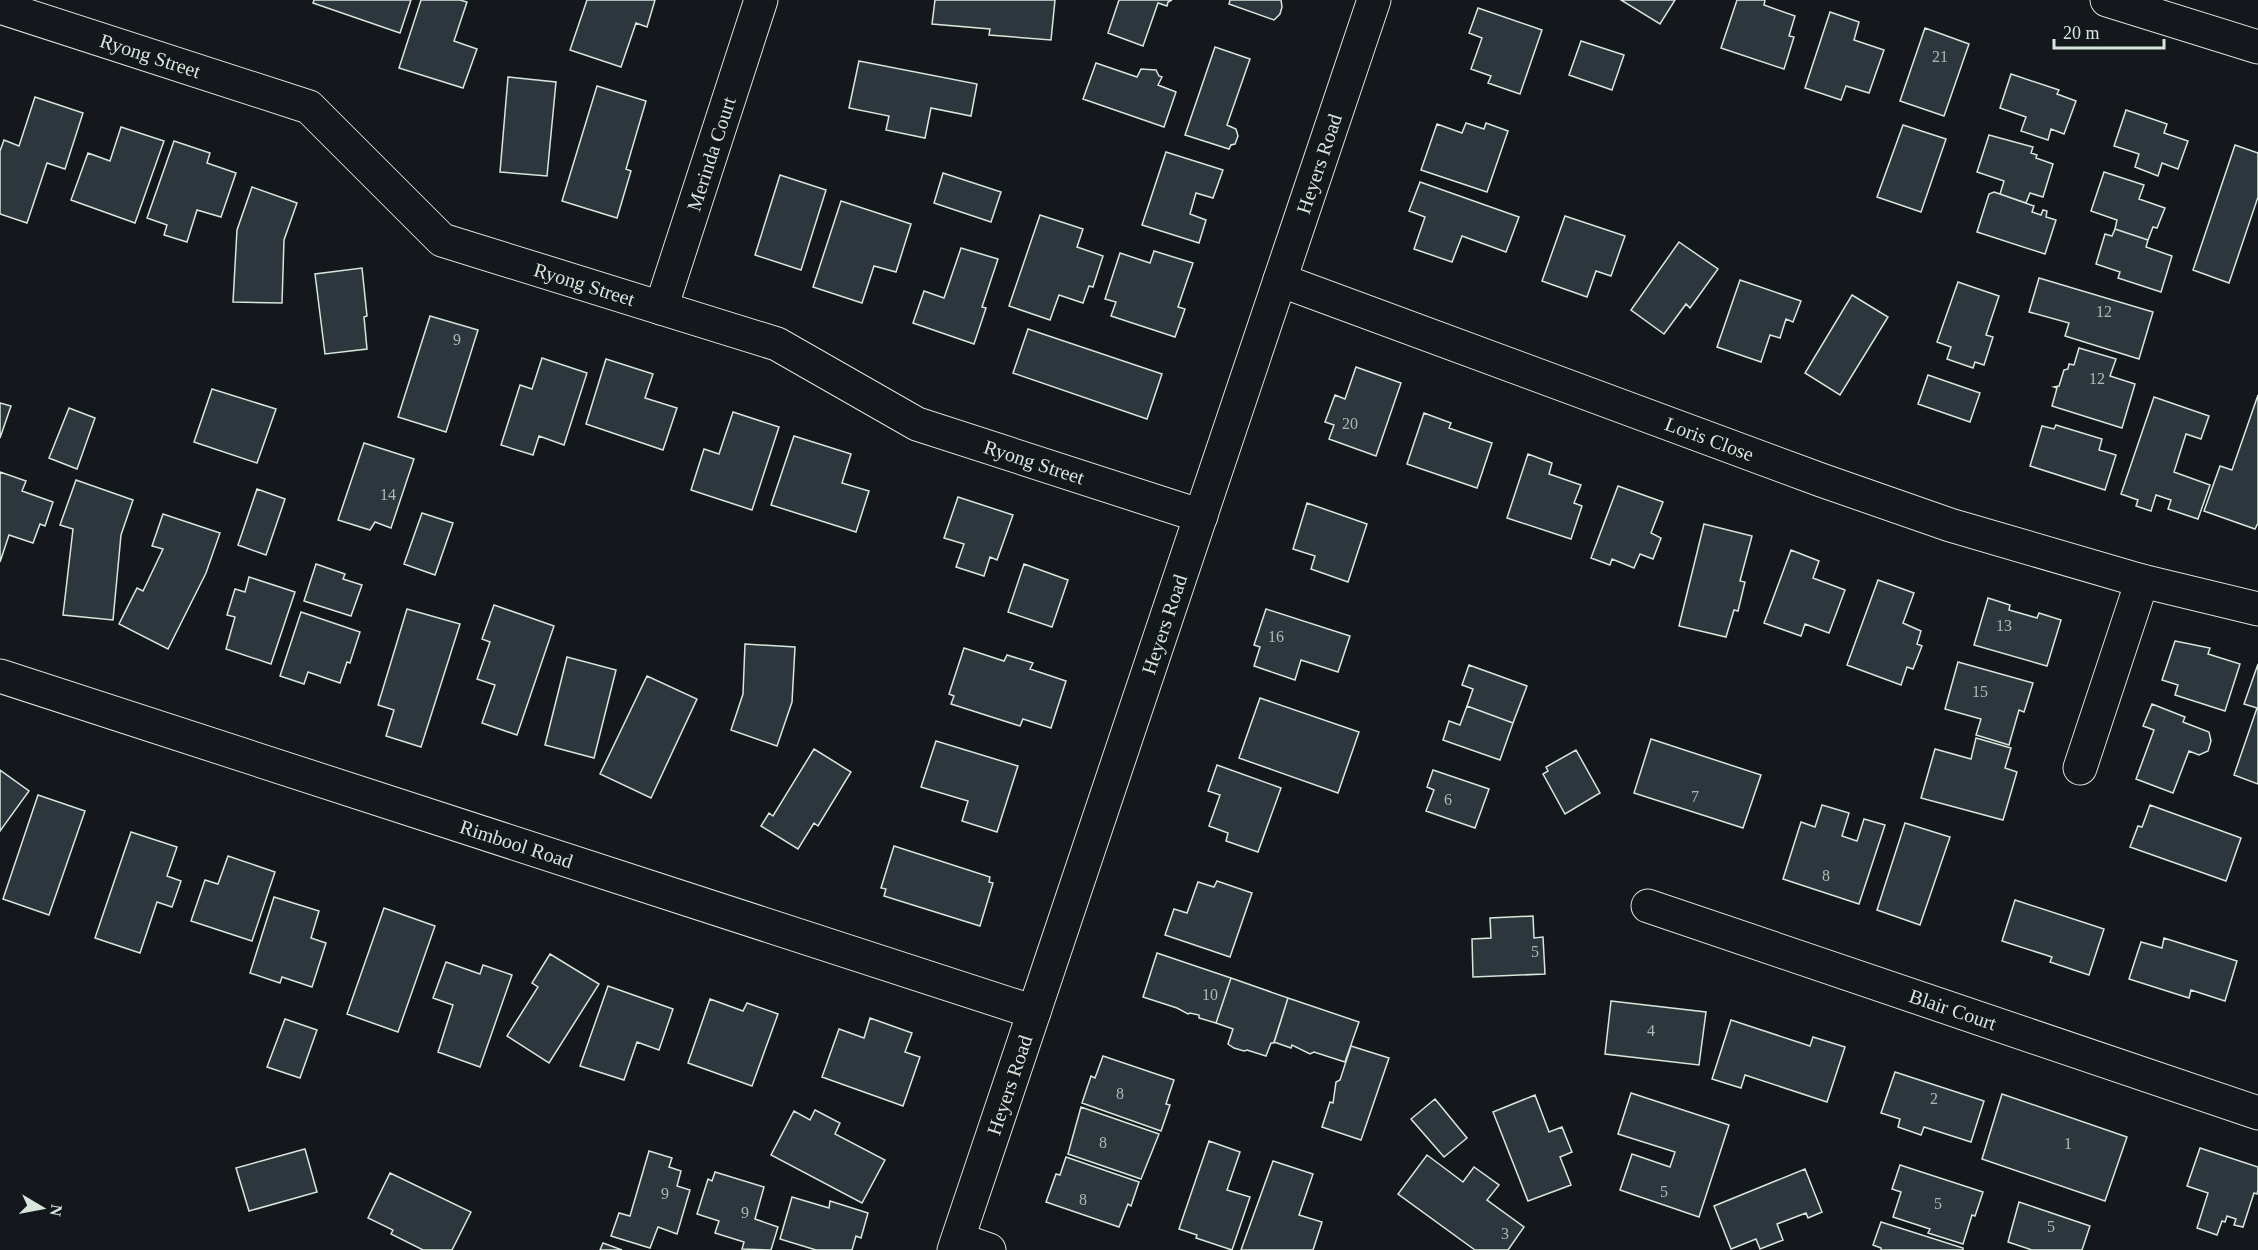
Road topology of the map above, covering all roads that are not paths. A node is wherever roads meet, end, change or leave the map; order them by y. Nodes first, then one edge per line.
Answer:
1 (761, 0) edge
2 (1374, 0) edge
3 (2107, 0) edge
4 (0, 7) edge
5 (2258, 48) edge
6 (1280, 280) junction
7 (661, 308) junction
8 (1201, 516) junction
9 (2142, 581) junction
10 (2258, 609) edge
11 (0, 676) edge
12 (2080, 768) dead end
13 (1648, 906) dead end
14 (1034, 1012) junction
15 (2258, 1113) edge
16 (956, 1245) edge
17 (989, 1250) edge

1 - 7 street, Merinda Court
2 - 6 street, Heyers Road
3 - 5 street
4 - 7 street, Ryong Street
6 - 8 street, Heyers Road
6 - 9 street, Loris Close
7 - 8 street, Ryong Street
8 - 14 street, Heyers Road
9 - 10 street, Loris Close
9 - 12 street
11 - 14 street, Rimbool Road
13 - 15 street, Blair Court
14 - 16 street, Heyers Road
16 - 17 street

